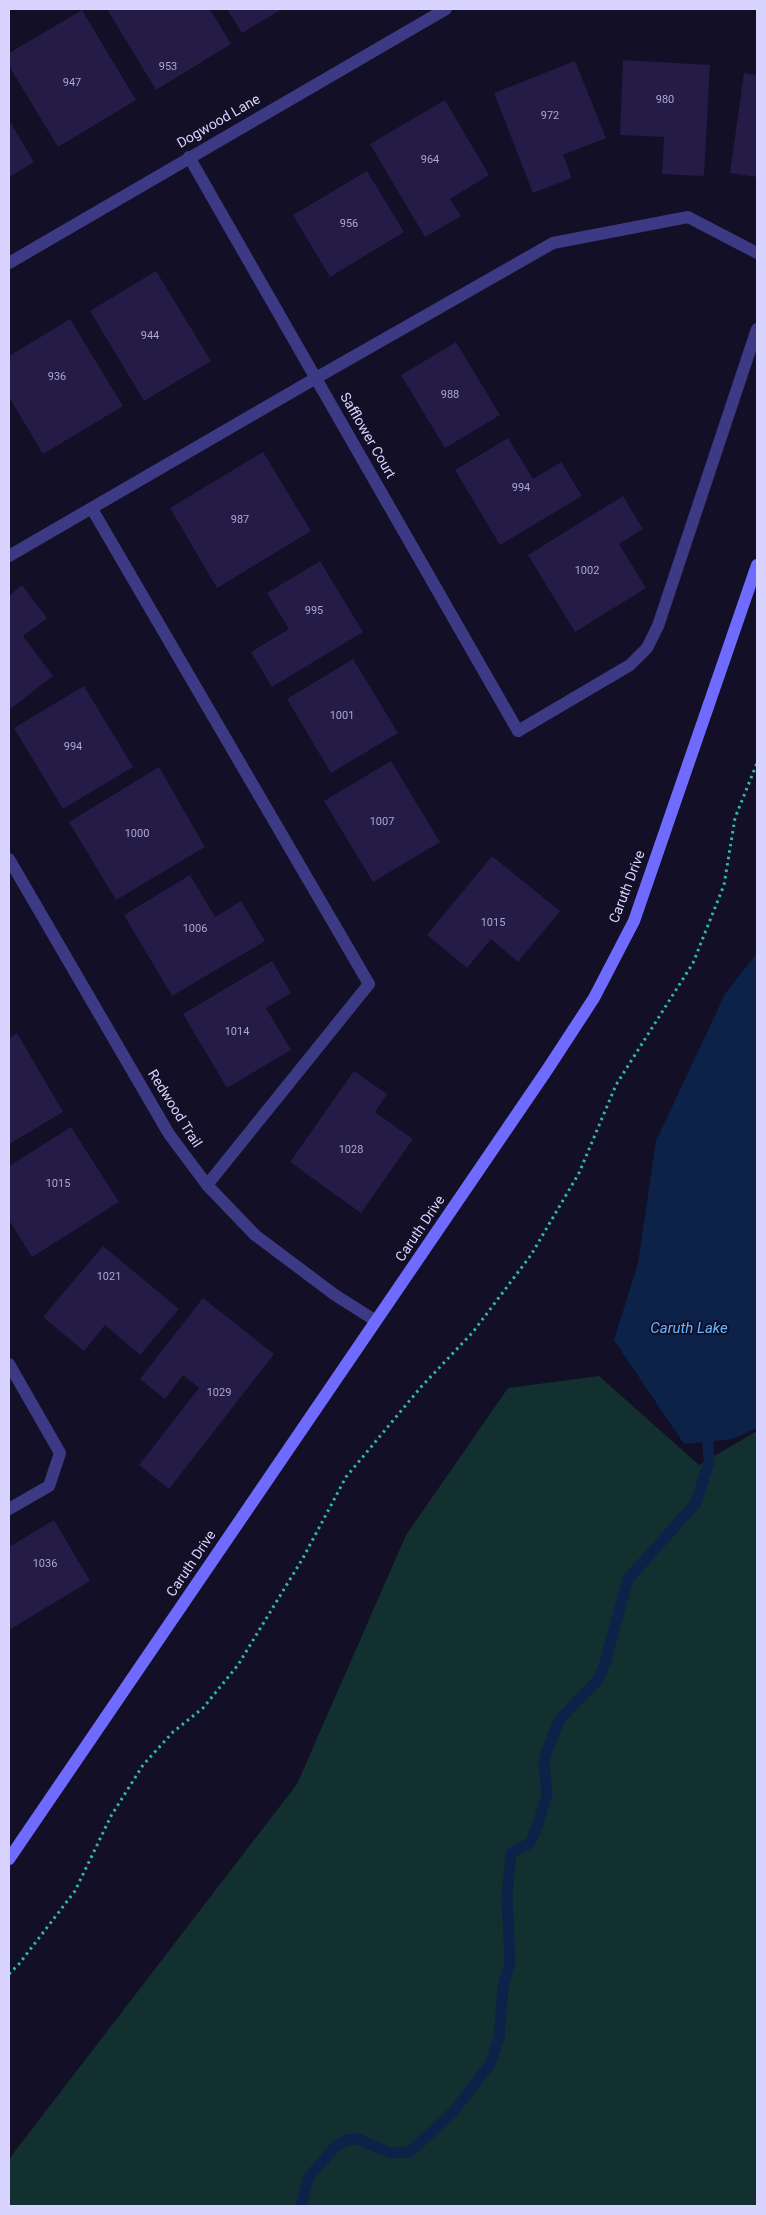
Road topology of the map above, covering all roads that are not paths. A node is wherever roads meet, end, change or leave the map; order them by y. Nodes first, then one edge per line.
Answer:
1 (446, 9) edge
2 (189, 157) junction
3 (757, 253) edge
4 (9, 263) edge
5 (757, 329) edge
6 (316, 378) junction
7 (92, 508) junction
8 (9, 556) edge
9 (757, 565) edge
10 (9, 859) edge
11 (207, 1186) junction
12 (376, 1322) junction
13 (9, 1364) edge
14 (9, 1509) edge
15 (9, 1859) edge

1 - 2 street, Dogwood Lane
2 - 4 street, Dogwood Lane
2 - 6 street, Safflower Court
3 - 6 street
5 - 6 street, Safflower Court
6 - 7 street
7 - 8 street
7 - 11 street
9 - 12 street, Caruth Drive
10 - 11 street, Redwood Trail
11 - 12 street, Redwood Trail
12 - 15 street, Caruth Drive
13 - 14 street

